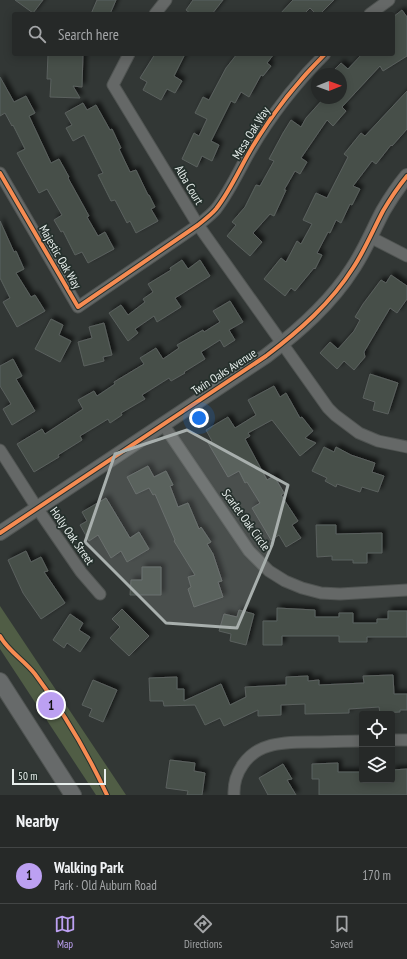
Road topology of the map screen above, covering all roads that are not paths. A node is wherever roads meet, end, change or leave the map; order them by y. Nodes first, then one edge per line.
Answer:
1 (166, 0) edge
2 (389, 0) edge
3 (157, 12) edge
4 (373, 12) edge
5 (128, 56) edge
6 (323, 56) edge
7 (0, 173) edge
8 (407, 176) edge
9 (198, 225) junction
10 (370, 237) junction
11 (407, 256) edge
12 (282, 344) junction
13 (163, 424) junction
14 (407, 447) edge
15 (0, 450) edge
16 (37, 508) junction
17 (0, 533) edge
18 (407, 590) edge
19 (100, 594) dead end
20 (0, 681) edge
21 (395, 740) edge
22 (407, 740) edge
23 (359, 741) edge
24 (73, 795) edge
25 (234, 795) edge

1 - 3 street
2 - 4 street
5 - 9 street, Alba Court
6 - 9 street, Mesa Oak Way
7 - 9 street, Majestic Oak Way
8 - 10 street, Twin Oaks Avenue
9 - 12 street, Alba Court
10 - 11 street
10 - 12 street, Twin Oaks Avenue
12 - 13 street, Twin Oaks Avenue
12 - 14 street
13 - 16 street, Twin Oaks Avenue
13 - 18 street, Scarlet Oak Circle
15 - 16 street, Holly Oak Street
16 - 17 street, Twin Oaks Avenue
16 - 19 street, Holly Oak Street
20 - 24 main road
21 - 22 street
23 - 25 street

